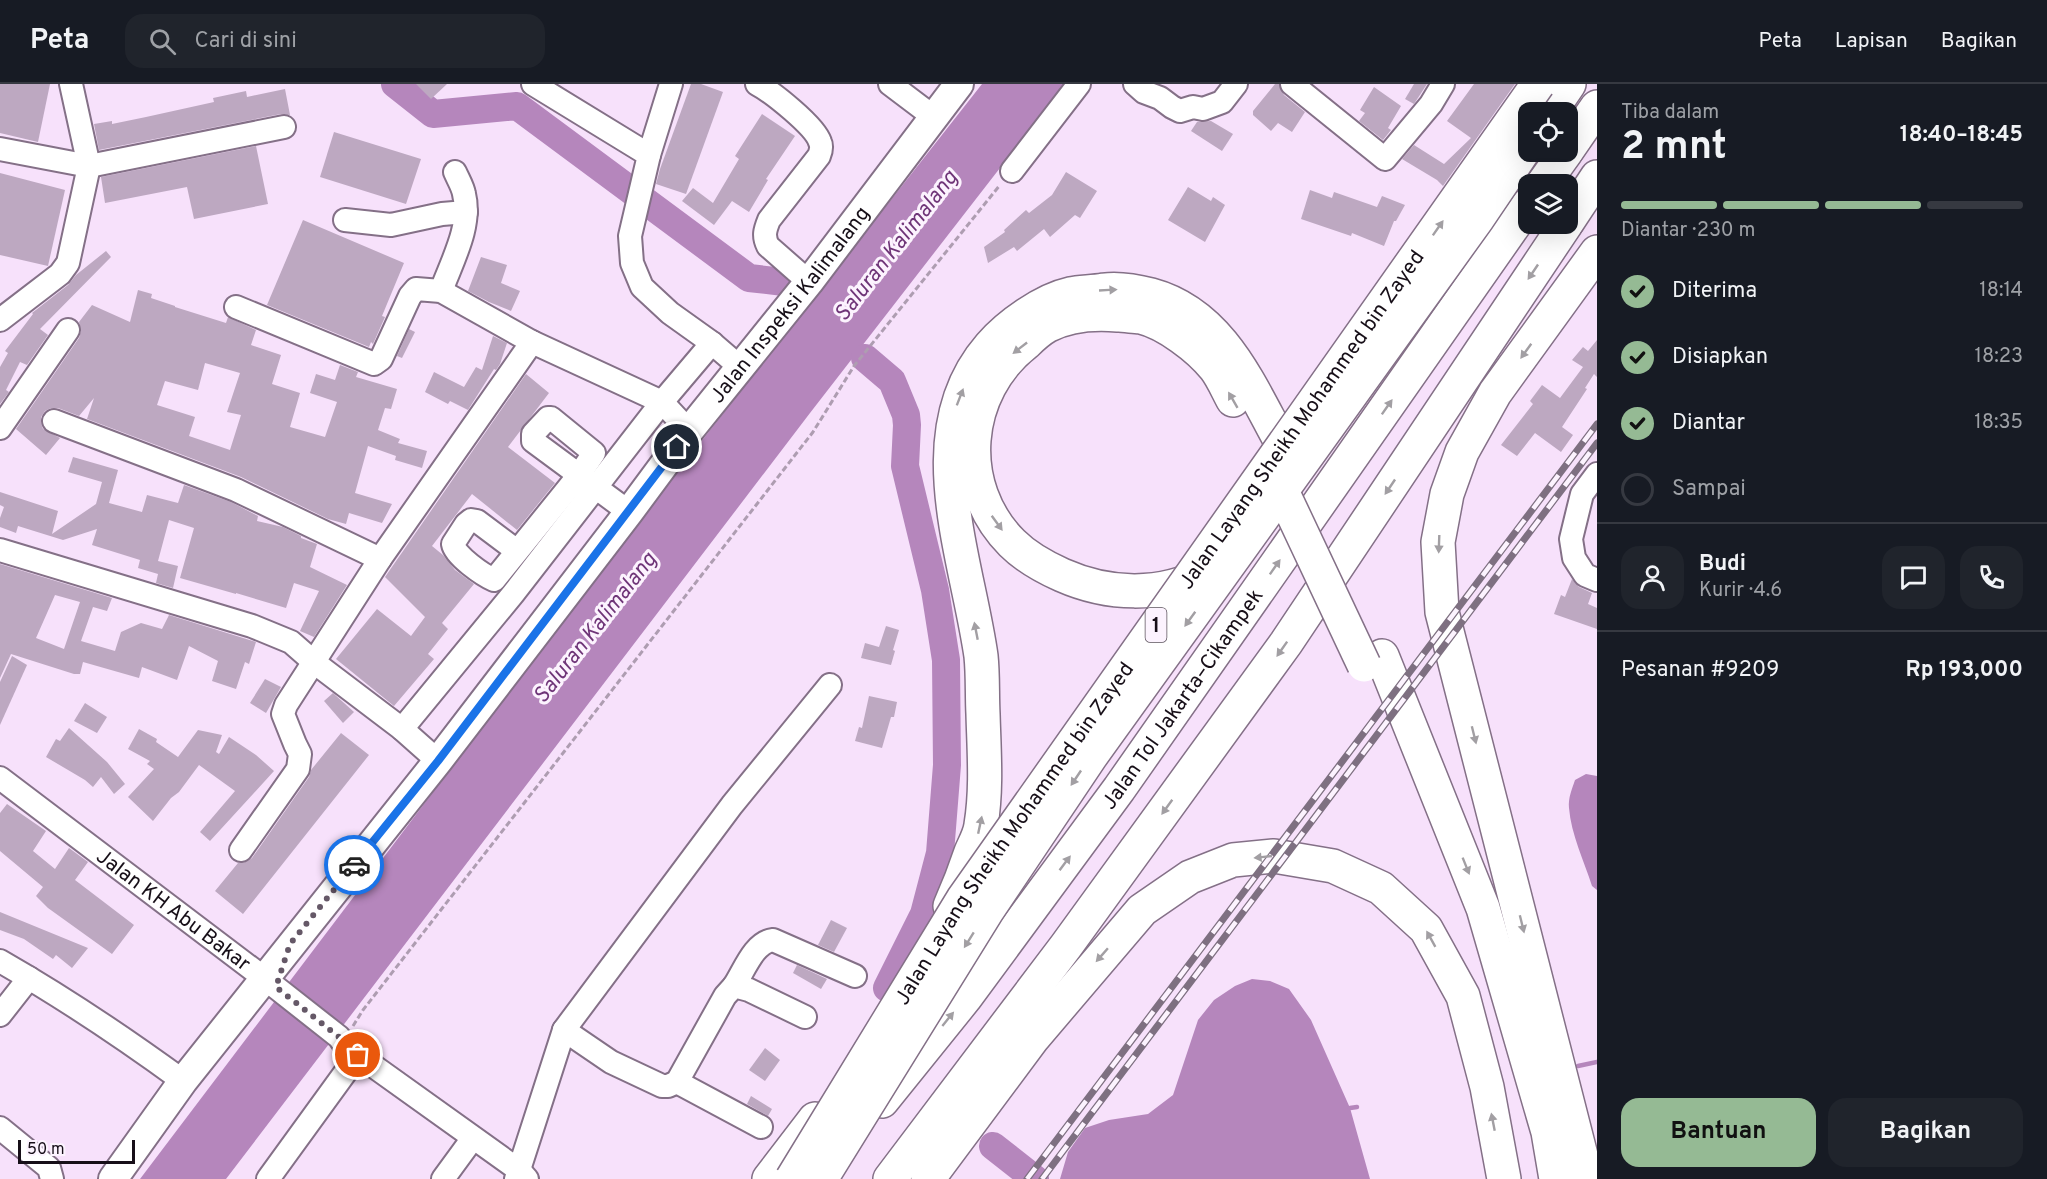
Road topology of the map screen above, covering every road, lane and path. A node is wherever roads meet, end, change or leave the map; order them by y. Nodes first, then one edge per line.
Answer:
1 (71, 84) edge
2 (533, 84) edge
3 (671, 84) edge
4 (757, 84) edge
5 (890, 84) edge
6 (960, 84) edge
7 (1079, 84) edge
8 (1135, 84) edge
9 (1236, 84) edge
10 (1292, 84) edge
11 (1443, 84) edge
12 (1538, 84) edge
13 (1569, 84) edge
14 (1589, 84) edge
15 (1557, 102) edge
16 (1576, 102) edge
17 (1597, 107) edge
18 (934, 118) junction
19 (284, 128) dead end
20 (1578, 134) edge
21 (0, 149) edge
22 (649, 155) junction
23 (1518, 159) edge
24 (1534, 162) edge
25 (89, 166) junction
26 (1012, 171) joint
27 (455, 172) dead end
28 (1597, 177) edge
29 (1578, 206) edge
30 (466, 212) junction
31 (1518, 219) edge
32 (345, 220) dead end
33 (1559, 234) edge
34 (1597, 252) edge
35 (809, 282) junction
36 (441, 291) junction
37 (236, 307) dead end
38 (0, 320) edge
39 (68, 330) dead end
40 (532, 342) junction
41 (712, 344) junction
42 (741, 368) junction
43 (662, 402) junction
44 (54, 421) dead end
45 (0, 428) edge
46 (689, 431) junction
47 (1272, 446) junction
48 (1597, 474) edge
49 (587, 480) junction
50 (629, 512) junction
51 (0, 550) edge
52 (517, 551) junction
53 (380, 559) junction
54 (494, 580) junction
55 (1597, 580) edge
56 (513, 594) junction
57 (1373, 660) junction
58 (315, 663) junction
59 (830, 685) dead end
60 (402, 729) junction
61 (438, 761) junction
62 (0, 778) edge
63 (241, 850) dead end
64 (0, 961) edge
65 (855, 976) dead end
66 (29, 978) junction
67 (270, 982) junction
68 (734, 987) junction
69 (0, 1015) edge
70 (805, 1017) dead end
71 (564, 1030) junction
72 (346, 1045) junction
73 (183, 1081) junction
74 (677, 1082) junction
75 (761, 1127) dead end
76 (0, 1128) edge
77 (473, 1138) junction
78 (521, 1176) edge
79 (52, 1179) edge
80 (113, 1179) edge
81 (268, 1179) edge
82 (443, 1179) edge
83 (769, 1179) edge
84 (792, 1179) edge
85 (820, 1179) edge
86 (890, 1179) edge
87 (928, 1179) edge
88 (1504, 1179) edge
89 (1533, 1179) edge
90 (1556, 1179) edge
91 (1587, 1179) edge

1 - 25 street
2 - 22 street
3 - 22 street
4 - 35 street
5 - 18 street
6 - 18 main road, Jalan Inspeksi Kalimalang
7 - 26 street
8 - 9 street
10 - 11 street
84 -> 12 highway, Jalan Layang Sheikh Mohammed bin Zayed / 1, bridge
13 - 15 highway
14 - 16 highway
17 - 20 highway
18 - 35 main road, Jalan Inspeksi Kalimalang
19 - 25 street
21 - 25 street
22 - 41 street
23 -> 85 highway, Jalan Layang Sheikh Mohammed bin Zayed / 1, bridge
47 -> 24 highway
25 - 38 street
26 - 72 path
27 - 30 street
28 - 29 highway
30 - 32 street
30 - 36 street
85 -> 31 highway, Jalan Tol Jakarta–Cikampek / 1
33 -> 86 highway
34 -> 91 highway
35 - 42 main road, Jalan Inspeksi Kalimalang
36 - 37 street
36 - 40 street
39 - 45 street
40 - 43 street
40 - 53 street
41 - 42 street
41 - 43 street
42 - 46 main road, Jalan Inspeksi Kalimalang
43 - 46 street
43 - 49 street
44 - 53 street
46 - 50 main road, Jalan Inspeksi Kalimalang
47 - 57 highway, bridge
83 -> 47 highway
48 - 55 street
49 - 50 street
49 - 52 street
49 - 56 street
50 - 61 main road, Jalan Inspeksi Kalimalang
51 - 58 street
52 - 54 street
52 - 54 street
53 - 58 street
54 - 56 street
56 - 60 street
57 - 89 highway
57 -> 90 highway
58 - 60 street
58 - 63 street
59 - 71 street
60 - 61 street
61 - 67 main road, Jalan Inspeksi Kalimalang
62 - 67 street, Jalan KH Abu Bakar
64 - 66 street
65 - 68 street
66 - 69 street
66 - 73 street
67 - 72 street, Jalan KH Abu Bakar
67 - 73 main road, Jalan Inspeksi Kalimalang
68 - 70 street
68 - 74 street
71 - 74 street
71 - 78 street
72 - 77 street, Jalan KH Abu Bakar
72 - 81 street
73 - 80 main road, Jalan Inspeksi Kalimalang
74 - 75 street
76 - 79 street
77 - 78 street, Jalan KH Abu Bakar
77 - 82 street
88 -> 87 highway

